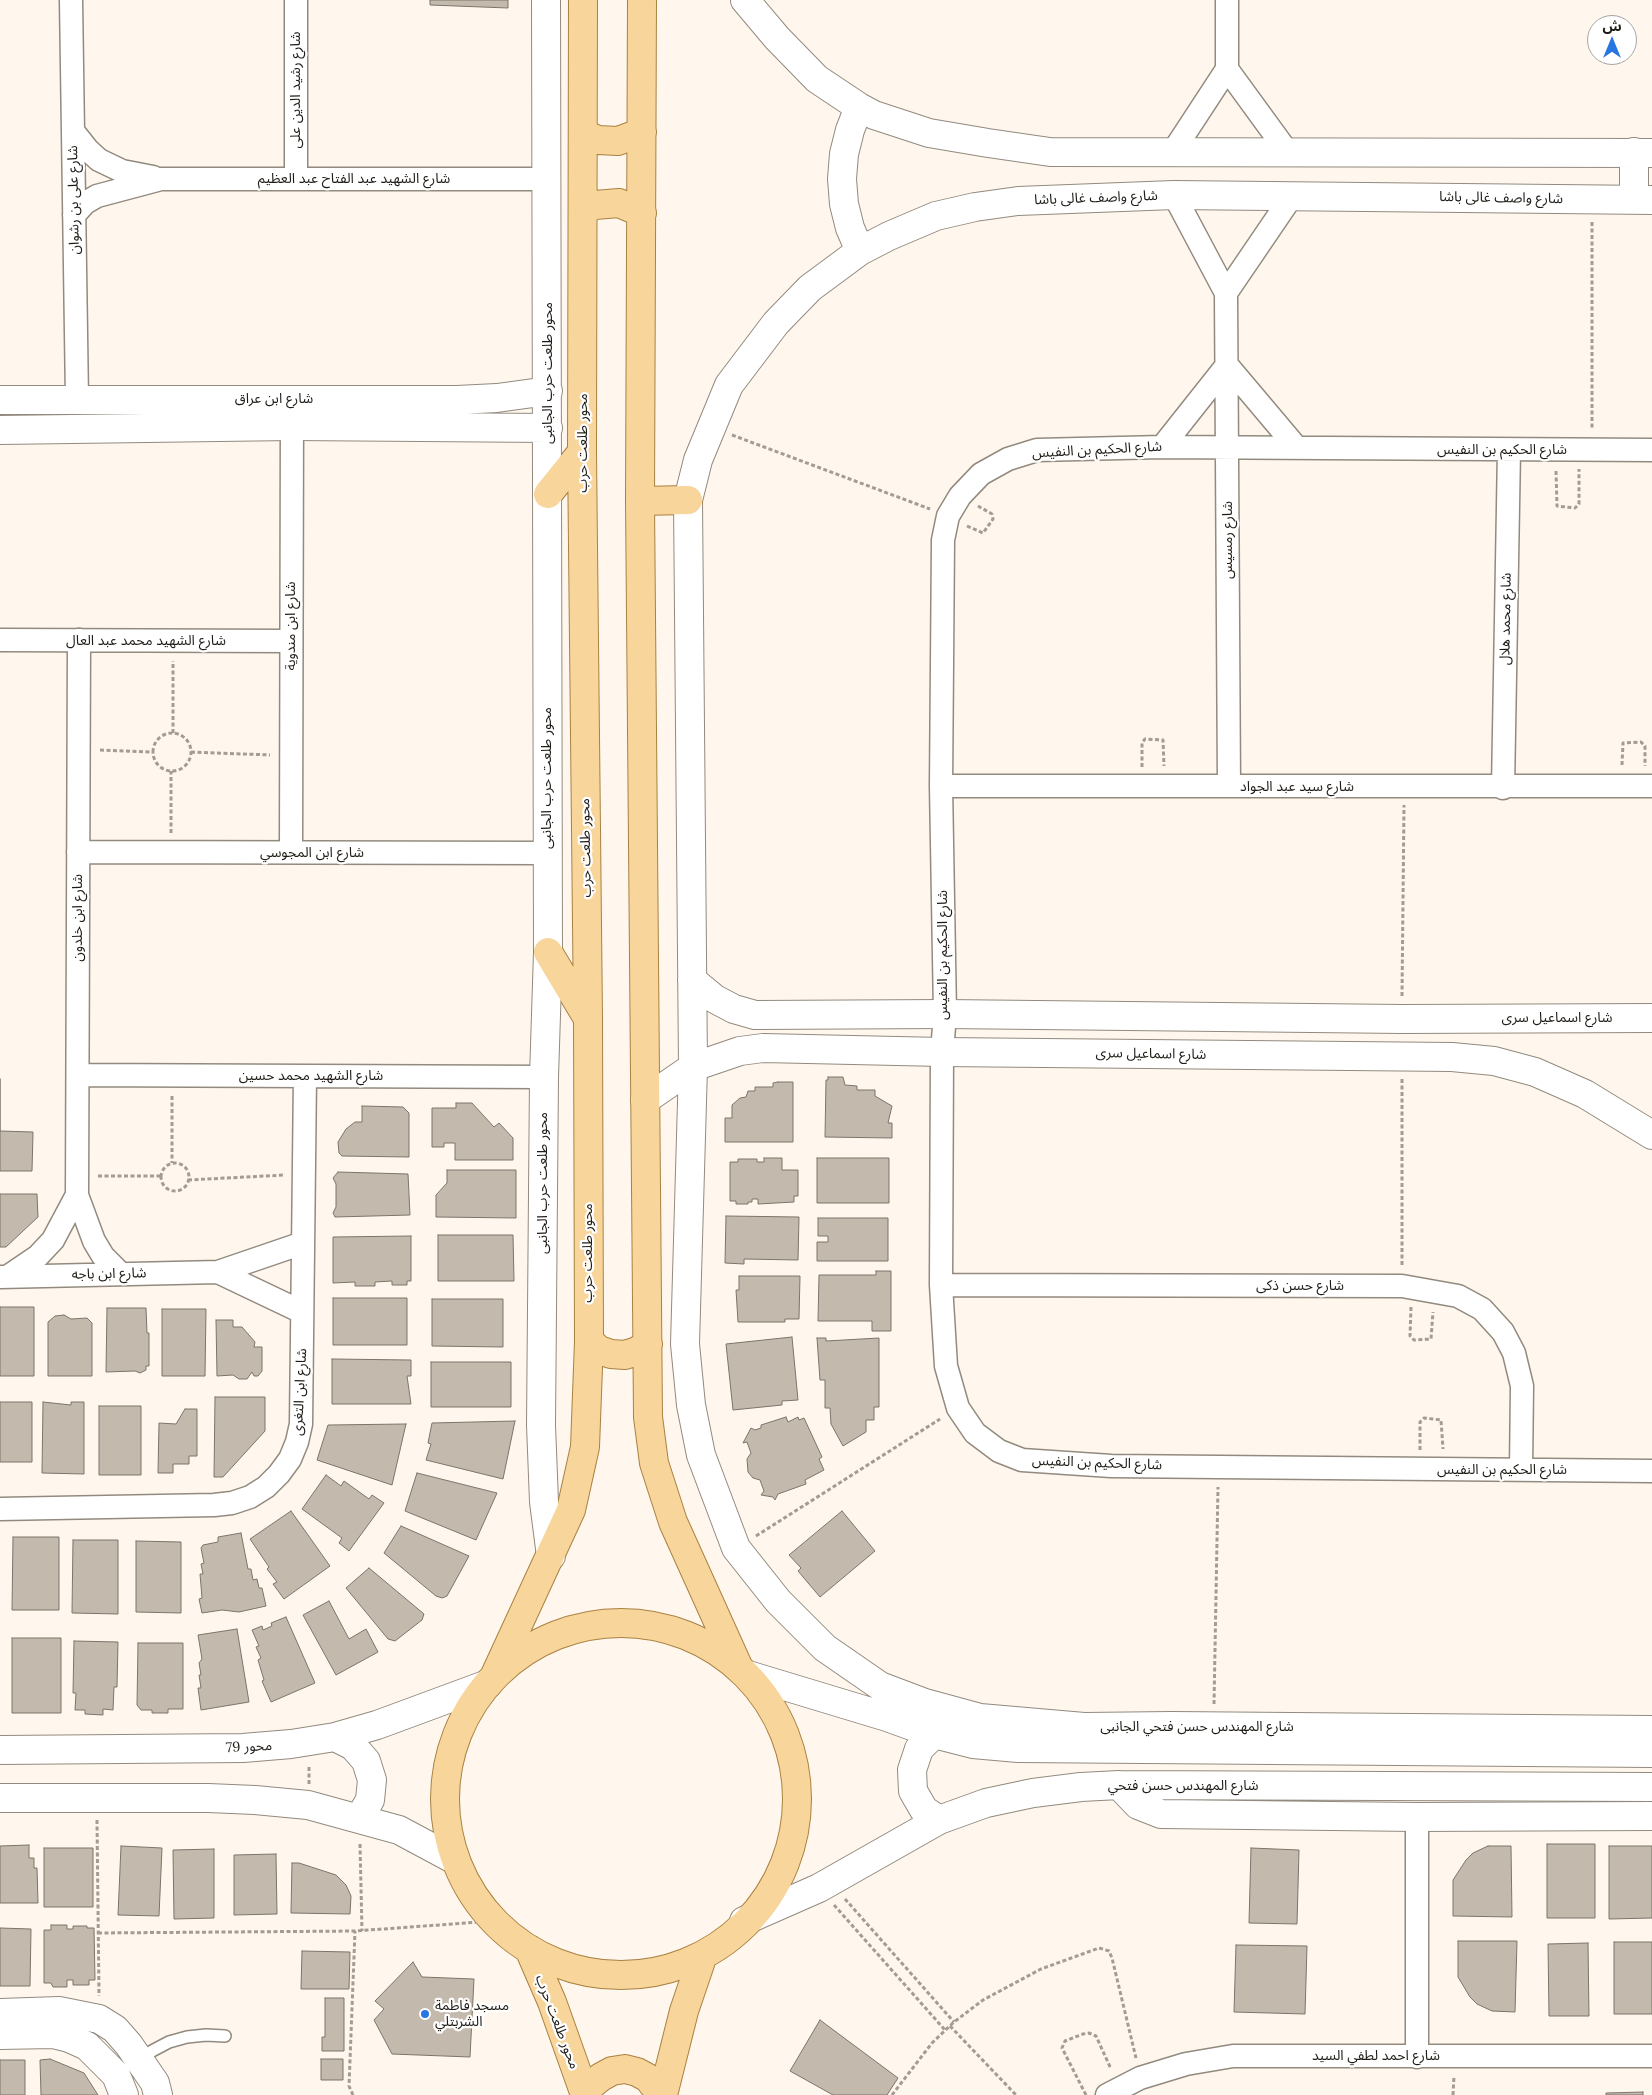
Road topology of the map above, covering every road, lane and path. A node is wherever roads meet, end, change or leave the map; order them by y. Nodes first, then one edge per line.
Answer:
1 (71, 0) edge
2 (296, 0) edge
3 (546, 0) edge
4 (583, 0) edge
5 (642, 0) edge
6 (745, 0) edge
7 (1227, 0) edge
8 (1227, 69) junction
9 (860, 107) junction
10 (73, 131) junction
11 (642, 132) junction
12 (584, 134) junction
13 (1174, 150) junction
14 (1286, 150) junction
15 (1643, 152) edge
16 (161, 179) junction
17 (296, 179) junction
18 (547, 179) junction
19 (1174, 195) junction
20 (1292, 196) junction
21 (1592, 199) junction
22 (1643, 200) edge
23 (584, 210) junction
24 (642, 214) junction
25 (74, 215) junction
26 (860, 251) junction
27 (1226, 293) junction
28 (1227, 365) junction
29 (548, 391) junction
30 (77, 399) junction
31 (0, 400) edge
32 (292, 413) junction
33 (710, 427) junction
34 (548, 428) junction
35 (0, 430) edge
36 (1162, 447) junction
37 (1227, 448) junction
38 (1297, 448) junction
39 (1509, 450) junction
40 (1556, 450) junction
41 (1585, 450) junction
42 (1652, 450) edge
43 (582, 452) junction
44 (548, 494) junction
45 (960, 496) junction
46 (688, 500) junction
47 (640, 501) junction
48 (948, 516) junction
49 (0, 640) edge
50 (79, 640) junction
51 (173, 641) junction
52 (291, 641) junction
53 (173, 732) junction
54 (79, 750) junction
55 (152, 752) junction
56 (191, 752) junction
57 (291, 755) junction
58 (171, 771) junction
59 (941, 786) junction
60 (1229, 786) junction
61 (1142, 787) junction
62 (1165, 787) junction
63 (1404, 787) junction
64 (1622, 787) junction
65 (1649, 787) edge
66 (1503, 788) junction
67 (78, 852) junction
68 (170, 852) junction
69 (291, 852) junction
70 (547, 853) junction
71 (548, 952) junction
72 (692, 980) junction
73 (945, 1014) junction
74 (1652, 1018) edge
75 (588, 1019) junction
76 (1402, 1019) junction
77 (942, 1052) junction
78 (1402, 1057) junction
79 (693, 1067) junction
80 (78, 1075) junction
81 (172, 1076) junction
82 (305, 1076) junction
83 (544, 1077) junction
84 (645, 1100) junction
85 (1652, 1135) edge
86 (172, 1163) junction
87 (304, 1174) junction
88 (161, 1176) junction
89 (188, 1180) junction
90 (77, 1186) junction
91 (303, 1243) junction
92 (218, 1272) junction
93 (121, 1274) junction
94 (3, 1277) edge
95 (941, 1285) junction
96 (1407, 1286) junction
97 (1434, 1290) junction
98 (302, 1312) junction
99 (589, 1341) junction
100 (648, 1344) junction
101 (958, 1408) junction
102 (1218, 1465) junction
103 (1522, 1469) junction
104 (1420, 1470) junction
105 (1443, 1470) junction
106 (1652, 1470) edge
107 (0, 1509) edge
108 (736, 1548) junction
109 (551, 1556) junction
110 (743, 1671) junction
111 (491, 1681) junction
112 (1214, 1727) junction
113 (1652, 1730) edge
114 (934, 1734) junction
115 (1172, 1738) junction
116 (1464, 1739) junction
117 (322, 1740) junction
118 (0, 1750) edge
119 (1652, 1753) edge
120 (1120, 1785) junction
121 (1652, 1787) edge
122 (0, 1798) edge
123 (96, 1798) junction
124 (308, 1806) junction
125 (1652, 1816) edge
126 (360, 1817) junction
127 (1417, 1817) junction
128 (939, 1820) junction
129 (455, 1860) junction
130 (824, 1884) junction
131 (494, 1921) junction
132 (744, 1921) junction
133 (355, 1931) junction
134 (362, 1931) junction
135 (98, 1933) junction
136 (529, 1949) junction
137 (703, 1956) junction
138 (0, 2013) edge
139 (99, 2019) junction
140 (954, 2022) junction
141 (950, 2026) junction
142 (945, 2030) junction
143 (0, 2034) edge
144 (225, 2036) dead end
145 (1652, 2056) edge
146 (1416, 2057) junction
147 (140, 2060) junction
148 (1140, 2078) junction
149 (1113, 2092) edge
150 (124, 2095) edge
151 (158, 2095) edge
152 (352, 2095) edge
153 (586, 2095) edge
154 (662, 2095) edge
155 (892, 2095) edge
156 (1016, 2095) edge
157 (1086, 2095) edge

1 - 10 street, شارع على بن رشوان
2 - 17 street, شارع رشيد الدين على
3 - 18 street, محور طلعت حرب الجانبى
4 - 12 main road, محور طلعت حرب
5 - 11 main road
6 - 9 street
7 - 8 street
8 - 13 street
8 - 14 street
9 - 13 street
9 - 26 street
10 - 16 street, شارع الشهيد عبد الفتاح عبد العظيم
10 - 25 street, شارع على بن رشوان
11 - 12 main road
11 - 24 main road
12 - 23 main road, محور طلعت حرب
13 - 14 street
14 - 15 street
15 - 22 street
16 - 17 street, شارع الشهيد عبد الفتاح عبد العظيم
16 - 25 street, شارع الشهيد عبد الفتاح عبد العظيم
17 - 18 street, شارع الشهيد عبد الفتاح عبد العظيم
18 - 29 street, محور طلعت حرب الجانبى
19 - 20 street, شارع واصف غالى باشا
19 - 26 street, شارع واصف غالى باشا
19 - 27 street, شارع رمسيس
20 - 21 street, شارع واصف غالى باشا
20 - 27 street
21 - 22 street, شارع واصف غالى باشا
21 - 41 path
23 - 24 main road
23 - 43 main road, محور طلعت حرب
24 - 47 main road
25 - 30 street, شارع على بن رشوان
26 - 33 street, شارع واصف غالى باشا
27 - 28 street, شارع رمسيس
28 - 36 street
28 - 37 street, شارع رمسيس
28 - 38 street
29 - 32 street, شارع ابن عراق
29 - 34 street, محور طلعت حرب الجانبى
30 - 31 street, شارع ابن عراق
30 - 32 street, شارع ابن عراق
32 - 34 street, شارع ابن عراق
32 - 35 street, شارع ابن عراق
32 - 52 street, شارع ابن مندوية
33 - 46 street, شارع واصف غالى باشا
33 - 48 path
34 - 44 street, محور طلعت حرب الجانبى
36 - 37 street, شارع الحكيم بن النفيس
36 - 45 street, شارع الحكيم بن النفيس
37 - 38 street, شارع الحكيم بن النفيس
37 - 60 street, شارع رمسيس
38 - 39 street, شارع الحكيم بن النفيس
39 - 40 street, شارع الحكيم بن النفيس
39 - 66 street, شارع محمد هلال
40 - 41 street, شارع الحكيم بن النفيس
40 - 41 path
41 - 42 street, شارع الحكيم بن النفيس
43 - 44 main road
43 - 75 main road, محور طلعت حرب
44 - 70 street, محور طلعت حرب الجانبى
45 - 48 street, شارع الحكيم بن النفيس
45 - 48 path
46 - 47 main road
46 - 72 street
47 - 84 main road
48 - 59 street, شارع الحكيم بن النفيس
49 - 50 street, شارع الشهيد محمد عبد العال
50 - 51 street, شارع الشهيد محمد عبد العال
50 - 54 street, شارع ابن خلدون
51 - 52 street, شارع الشهيد محمد عبد العال
51 - 53 path
52 - 57 street, شارع ابن مندوية
53 - 55 path
53 - 56 path
54 - 55 path
54 - 67 street, شارع ابن خلدون
55 - 58 path
56 - 57 path
56 - 58 path
57 - 69 street, شارع ابن مندوية
58 - 68 path
59 - 61 street, شارع سيد عبد الجواد
59 - 73 street, شارع الحكيم بن النفيس
60 - 62 street, شارع سيد عبد الجواد
60 - 63 street, شارع سيد عبد الجواد
61 - 62 street, شارع سيد عبد الجواد
61 - 62 path
63 - 66 street, شارع سيد عبد الجواد
63 - 76 path
64 - 65 street, شارع سيد عبد الجواد
64 - 65 path
64 - 66 street, شارع سيد عبد الجواد
67 - 68 street, شارع ابن المجوسي
67 - 80 street, شارع ابن خلدون
68 - 69 street, شارع ابن المجوسي
69 - 70 street, شارع ابن المجوسي
70 - 71 street, محور طلعت حرب الجانبى
71 - 75 main road
71 - 83 street, محور طلعت حرب الجانبى
72 - 73 street, شارع اسماعيل سرى
72 - 79 street
73 - 76 street, شارع اسماعيل سرى
73 - 77 street, شارع الحكيم بن النفيس
74 - 76 street, شارع اسماعيل سرى
75 - 99 main road, محور طلعت حرب
77 - 78 street, شارع اسماعيل سرى
77 - 79 street, شارع اسماعيل سرى
77 - 95 street, شارع الحكيم بن النفيس
78 - 85 street, شارع اسماعيل سرى
78 - 96 path
79 - 84 street, شارع اسماعيل سرى
79 - 108 street
80 - 81 street, شارع الشهيد محمد حسين
80 - 90 street, شارع ابن خلدون
81 - 82 street, شارع الشهيد محمد حسين
81 - 86 path
82 - 83 street, شارع الشهيد محمد حسين
82 - 87 street, شارع ابن التغرى
83 - 109 street, محور طلعت حرب الجانبى
84 - 100 main road
86 - 88 path
86 - 89 path
87 - 89 path
87 - 91 street, شارع ابن التغرى
88 - 89 path
88 - 90 path
90 - 93 street, شارع ابن خلدون
90 - 94 street, شارع ابن خلدون
91 - 92 street, شارع ابن باجه
91 - 98 street, شارع ابن التغرى
92 - 93 street, شارع ابن باجه
92 - 98 street, شارع ابن باجه
93 - 94 street, شارع ابن باجه
95 - 96 street, شارع حسن ذكى
95 - 101 street, شارع الحكيم بن النفيس
96 - 97 street, شارع حسن ذكى
96 - 97 path
97 - 103 street, شارع حسن ذكى
98 - 107 street, شارع ابن التغرى
99 - 100 main road
99 - 109 main road, محور طلعت حرب
100 - 110 main road
101 - 102 street, شارع الحكيم بن النفيس
101 - 108 path
102 - 104 street, شارع الحكيم بن النفيس
102 - 112 path
103 - 105 street, شارع الحكيم بن النفيس
103 - 106 street, شارع الحكيم بن النفيس
104 - 105 street, شارع الحكيم بن النفيس
104 - 105 path
108 - 115 street, شارع المهندس حسن فتحي الجانبى
109 - 111 main road, محور طلعت حرب
110 - 111 main road
110 - 114 street
110 - 132 main road
111 - 117 street, محور 79
111 - 129 main road
112 - 115 street, شارع المهندس حسن فتحي الجانبى
112 - 116 street, شارع المهندس حسن فتحي الجانبى
113 - 116 street, شارع المهندس حسن فتحي الجانبى
114 - 115 street
114 - 128 street
115 - 116 street
116 - 119 street
117 - 118 street, محور 79
117 - 124 path
117 - 126 street
120 - 121 street, شارع المهندس حسن فتحي
120 - 127 street
120 - 128 street, شارع المهندس حسن فتحي
122 - 123 street
123 - 124 street
123 - 135 path
124 - 126 street
125 - 127 street
126 - 129 street
126 - 134 path
127 - 146 street
128 - 130 street, شارع المهندس حسن فتحي
129 - 131 main road
130 - 132 street, شارع المهندس حسن فتحي
130 - 140 path
130 - 142 path
131 - 134 path
131 - 136 main road
132 - 137 main road
133 - 134 path
133 - 135 path
133 - 152 path
135 - 139 path
136 - 137 main road
136 - 153 main road, محور طلعت حرب
137 - 154 main road
138 - 139 street
139 - 147 street
140 - 141 path
140 - 148 path
141 - 142 path
141 - 156 path
142 - 155 path
143 - 150 street
144 - 147 lane
145 - 146 street, شارع احمد لطفي السيد
146 - 148 street, شارع احمد لطفي السيد
147 - 151 street
148 - 149 street, شارع احمد لطفي السيد
149 - 157 path
153 - 154 main road

